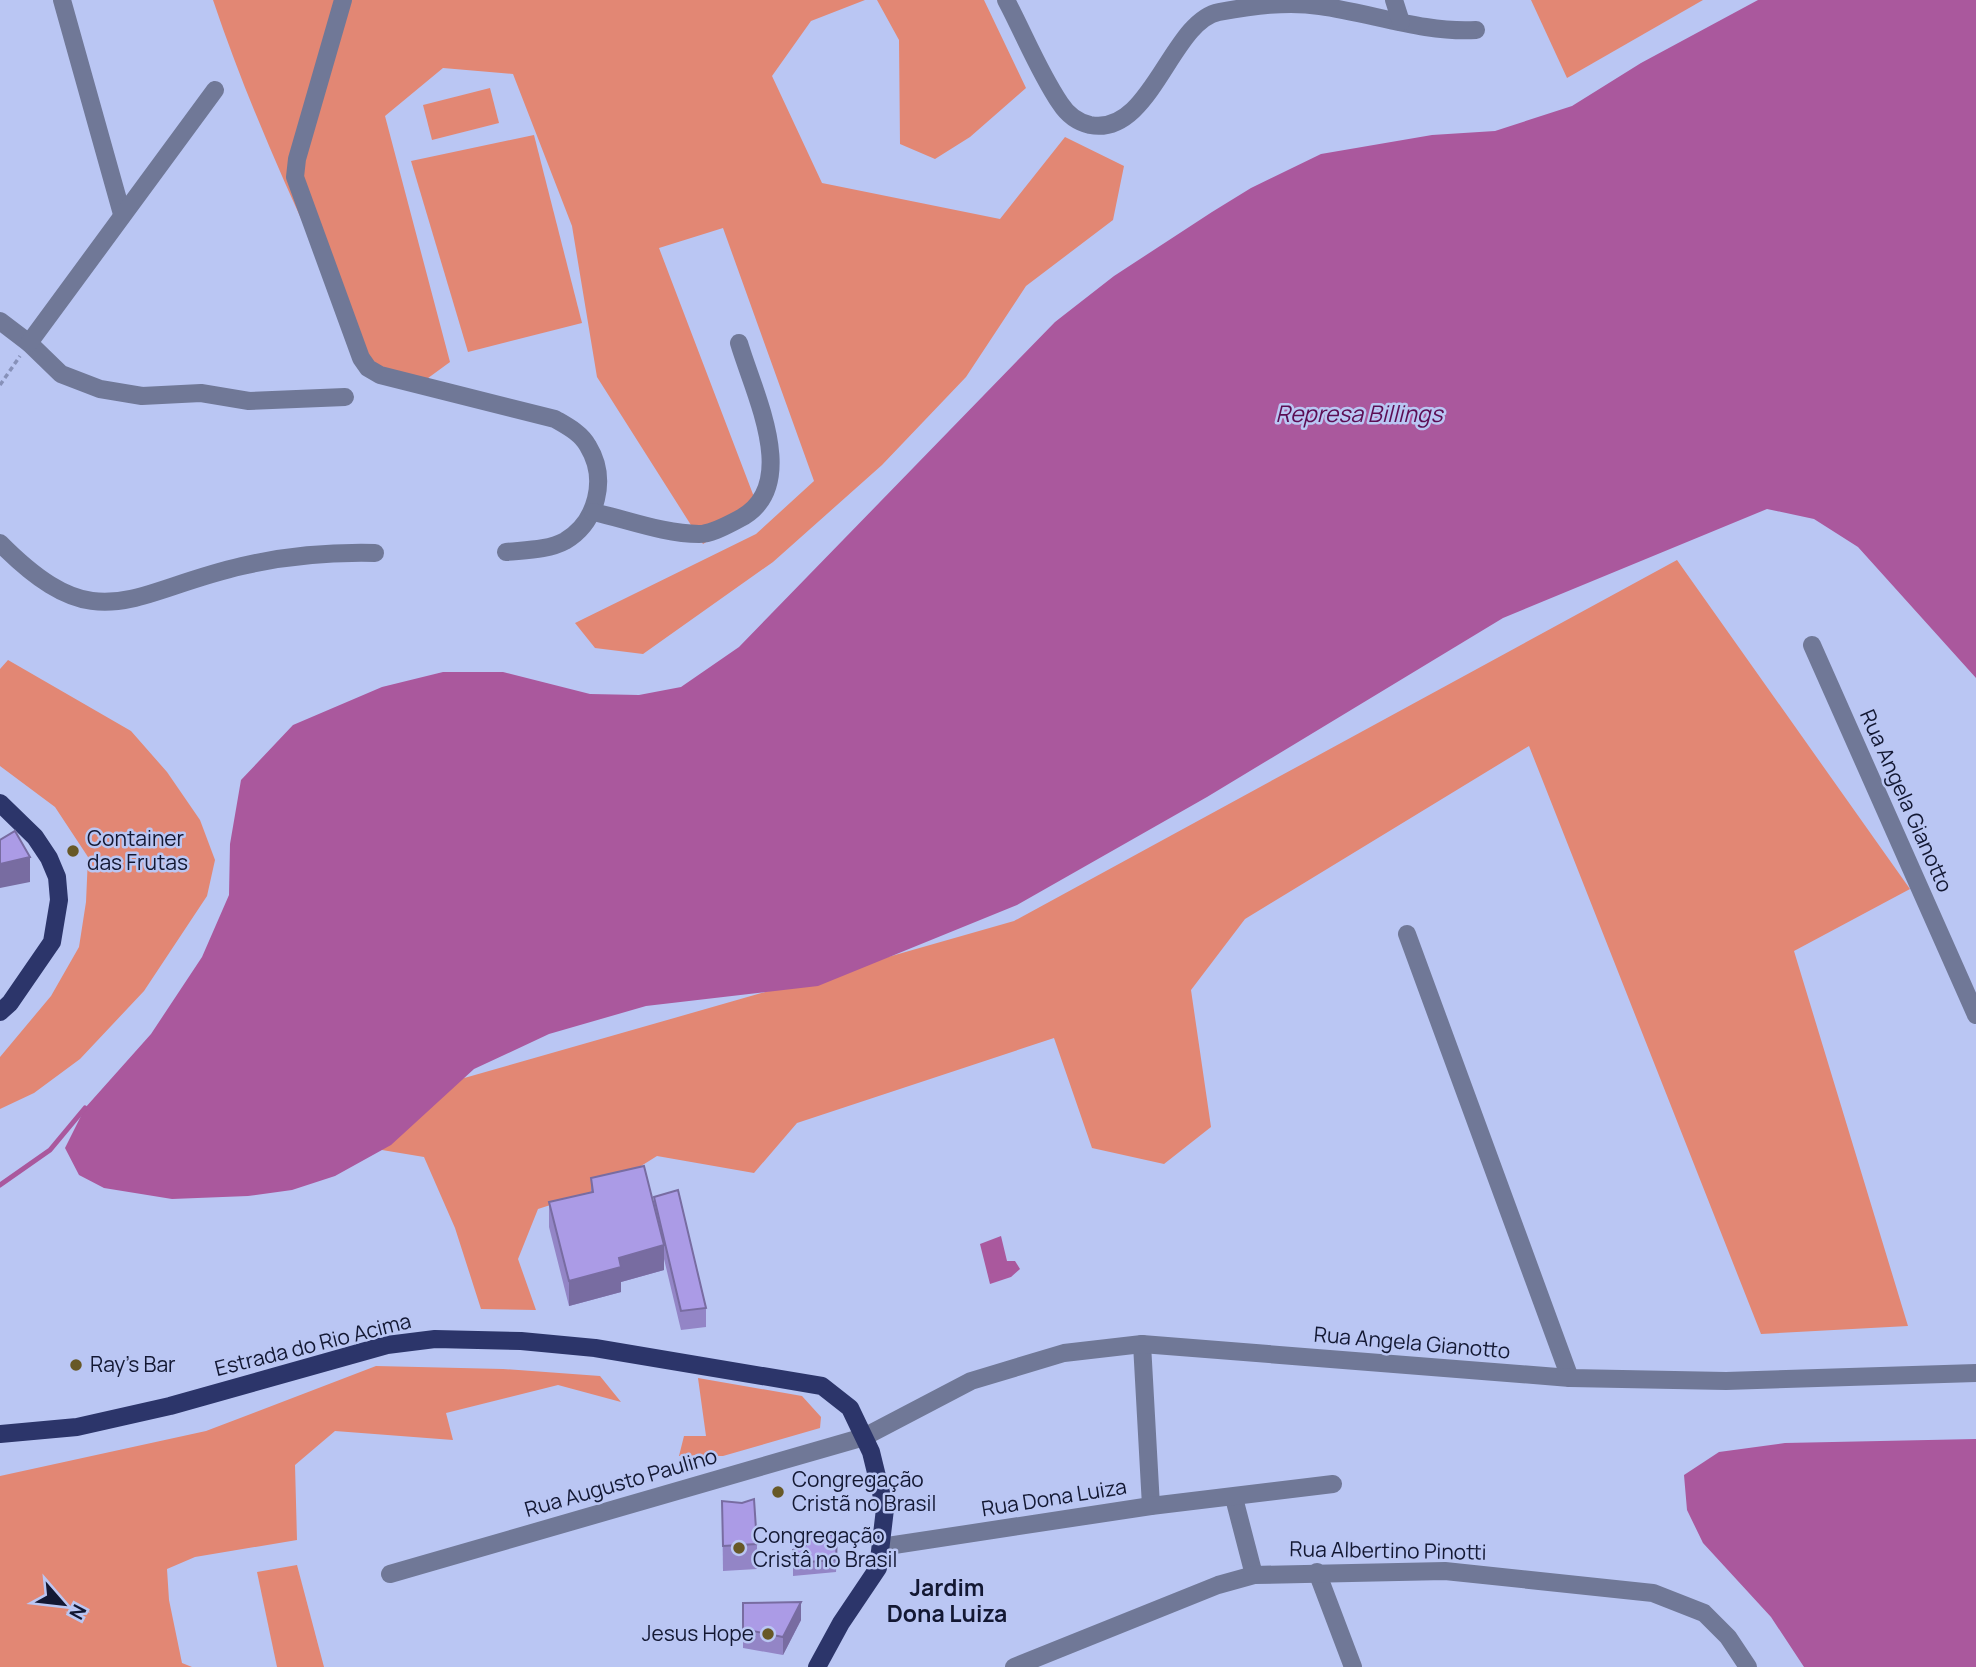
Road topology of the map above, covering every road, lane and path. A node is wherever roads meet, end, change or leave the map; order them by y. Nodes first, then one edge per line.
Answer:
1 (62, 0) edge
2 (343, 0) edge
3 (1006, 0) edge
4 (1394, 0) edge
5 (1213, 6) edge
6 (1401, 22) junction
7 (1476, 30) dead end
8 (215, 90) dead end
9 (122, 214) junction
10 (0, 321) edge
11 (29, 343) junction
12 (739, 343) dead end
13 (0, 385) edge
14 (345, 397) dead end
15 (593, 512) junction
16 (0, 543) edge
17 (506, 551) dead end
18 (375, 553) dead end
19 (1812, 645) dead end
20 (0, 803) edge
21 (1407, 934) dead end
22 (5, 1007) edge
23 (1976, 1015) edge
24 (1142, 1344) junction
25 (1976, 1373) edge
26 (1570, 1378) junction
27 (0, 1434) edge
28 (864, 1437) junction
29 (1334, 1483) dead end
30 (1234, 1498) junction
31 (1151, 1506) junction
32 (881, 1547) junction
33 (1317, 1572) junction
34 (390, 1574) dead end
35 (1254, 1575) junction
36 (817, 1667) edge
37 (1014, 1667) edge
38 (1353, 1667) edge
39 (1748, 1667) edge

1 - 9 street
2 - 15 street
3 - 5 street
4 - 6 street
5 - 6 street
6 - 7 street
8 - 9 street
9 - 11 street
10 - 11 street
11 - 13 path
11 - 14 street
12 - 15 street
15 - 17 street
16 - 18 street
19 - 23 street, Rua Angela Gianotto
20 - 22 main road
21 - 26 street
24 - 26 street, Rua Angela Gianotto
24 - 28 street, Rua Angela Gianotto
24 - 31 street
25 - 26 street, Rua Angela Gianotto
27 - 28 main road, Estrada do Rio Acima
28 - 32 main road, Estrada do Rio Acima
28 - 34 street, Rua Augusto Paulino
29 - 30 street, Rua Dona Luiza
30 - 31 street, Rua Dona Luiza
30 - 35 street
31 - 32 street, Rua Dona Luiza
32 - 36 main road, Estrada do Rio Acima
33 - 35 street, Rua Albertino Pinotti
33 - 38 street
33 - 39 street, Rua Albertino Pinotti
35 - 37 street, Rua Albertino Pinotti

